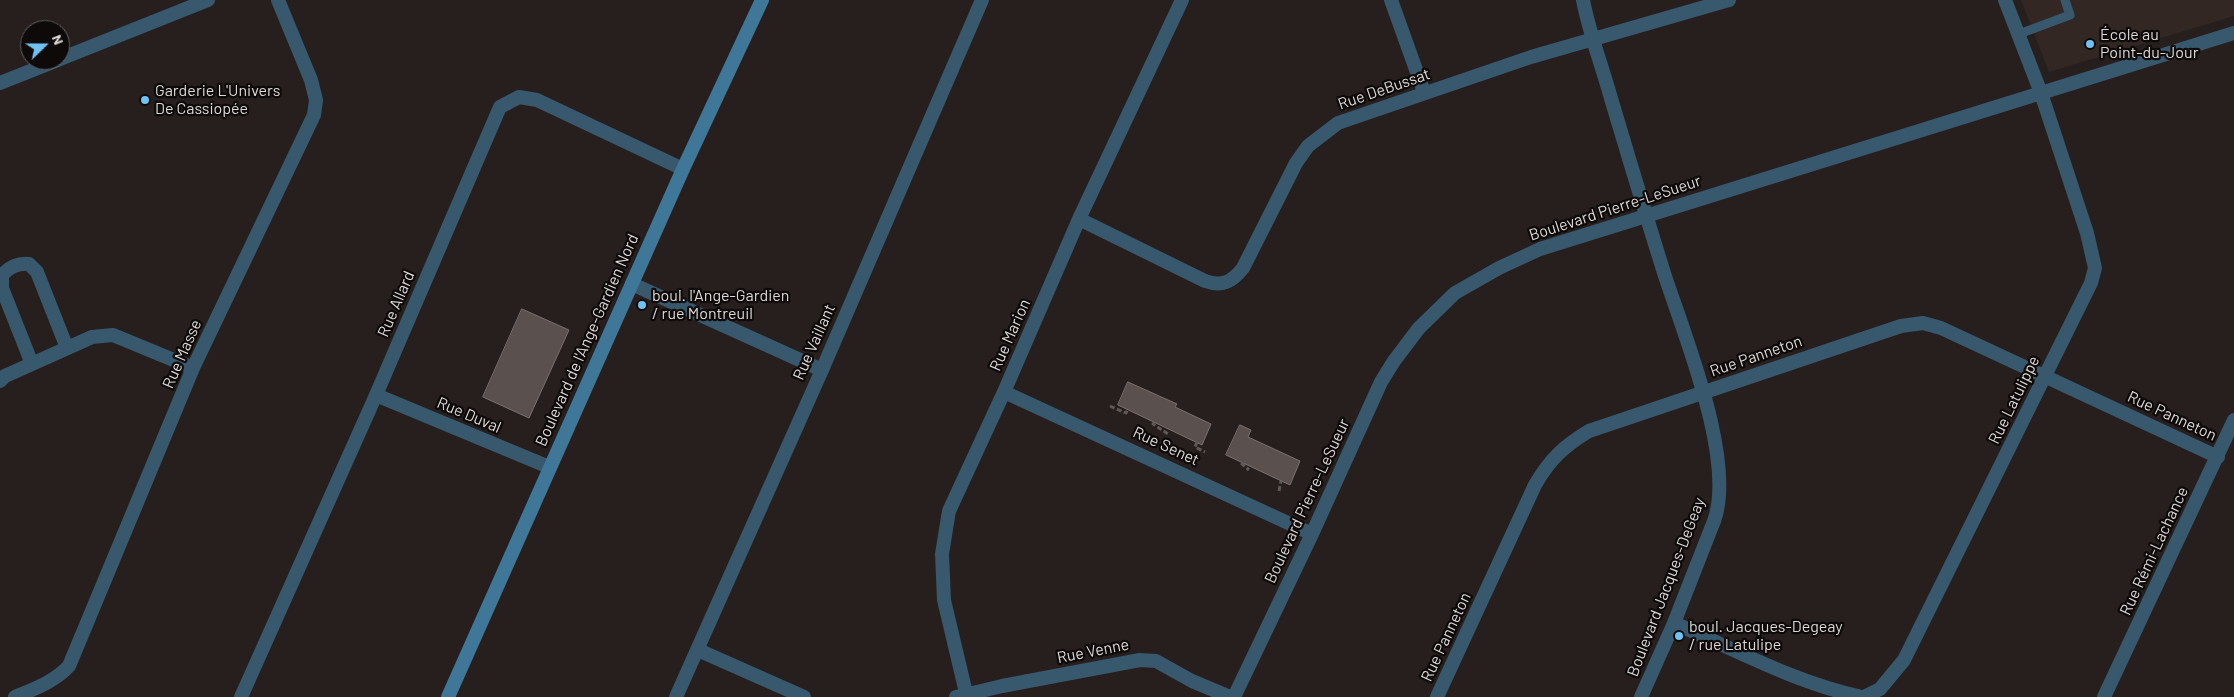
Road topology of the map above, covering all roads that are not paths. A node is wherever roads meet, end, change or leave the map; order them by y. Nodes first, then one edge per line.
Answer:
1 (208, 0) edge
2 (278, 0) edge
3 (762, 0) edge
4 (982, 0) edge
5 (1182, 0) edge
6 (1391, 0) edge
7 (1583, 0) edge
8 (1729, 0) edge
9 (2006, 0) edge
10 (2065, 0) edge
11 (2234, 33) edge
12 (2019, 34) junction
13 (1594, 38) junction
14 (70, 56) edge
15 (33, 70) edge
16 (0, 83) edge
17 (1424, 92) junction
18 (2041, 94) junction
19 (683, 169) junction
20 (1646, 216) junction
21 (1079, 219) junction
22 (632, 284) junction
23 (67, 348) junction
24 (32, 364) junction
25 (193, 368) junction
26 (822, 370) junction
27 (2045, 378) junction
28 (0, 380) edge
29 (1004, 392) junction
30 (1703, 392) junction
31 (376, 395) junction
32 (2234, 420) edge
33 (2218, 457) junction
34 (549, 467) junction
35 (1312, 534) junction
36 (1674, 623) junction
37 (698, 650) junction
38 (963, 696) edge
39 (14, 697) edge
40 (241, 697) edge
41 (448, 697) edge
42 (676, 697) edge
43 (804, 697) edge
44 (1230, 697) edge
45 (1234, 697) edge
46 (1437, 697) edge
47 (1641, 697) edge
48 (1863, 697) edge
49 (2104, 697) edge

1 - 14 street
2 - 25 street, Rue Masse
3 - 19 main road, Boulevard de l'Ange-Gardien Nord
4 - 26 street, Rue Vaillant
5 - 21 street, Rue Marion
6 - 17 street
7 - 13 street, Boulevard Jacques-DeGeay
8 - 13 street, Rue DeBussat
9 - 12 street
10 - 12 lane
11 - 18 street, Boulevard Pierre-LeSueur
12 - 18 street
13 - 17 street, Rue DeBussat
13 - 20 street, Boulevard Jacques-DeGeay
15 - 16 street
17 - 21 street, Rue DeBussat
18 - 20 street, Boulevard Pierre-LeSueur
18 - 27 street, Rue Latulippe
19 - 22 main road, Boulevard de l'Ange-Gardien Nord
19 - 31 street, Rue Allard
20 - 30 street, Boulevard Jacques-DeGeay
20 - 35 street, Boulevard Pierre-LeSueur
21 - 29 street, Rue Marion
22 - 26 street
22 - 34 main road, Boulevard de l'Ange-Gardien Nord
23 - 24 street
23 - 24 street
23 - 25 street
24 - 28 street
25 - 39 street, Rue Masse
26 - 37 street, Rue Vaillant
27 - 30 street, Rue Panneton
27 - 33 street, Rue Panneton
27 - 48 street, Rue Latulippe
29 - 35 street, Rue Senet
29 - 38 street, Rue Marion
30 - 36 street, Boulevard Jacques-DeGeay
30 - 46 street, Rue Panneton
31 - 34 street, Rue Duval
31 - 40 street, Rue Allard
32 - 33 street, Rue Rémi-Lachance
33 - 49 street, Rue Rémi-Lachance
34 - 41 main road, Boulevard de l'Ange-Gardien Nord
35 - 45 street, Boulevard Pierre-LeSueur
36 - 47 street, Boulevard Jacques-DeGeay
36 - 48 street, Rue Latulippe
37 - 42 street, Rue Vaillant
37 - 43 street
38 - 44 street, Rue Venne

